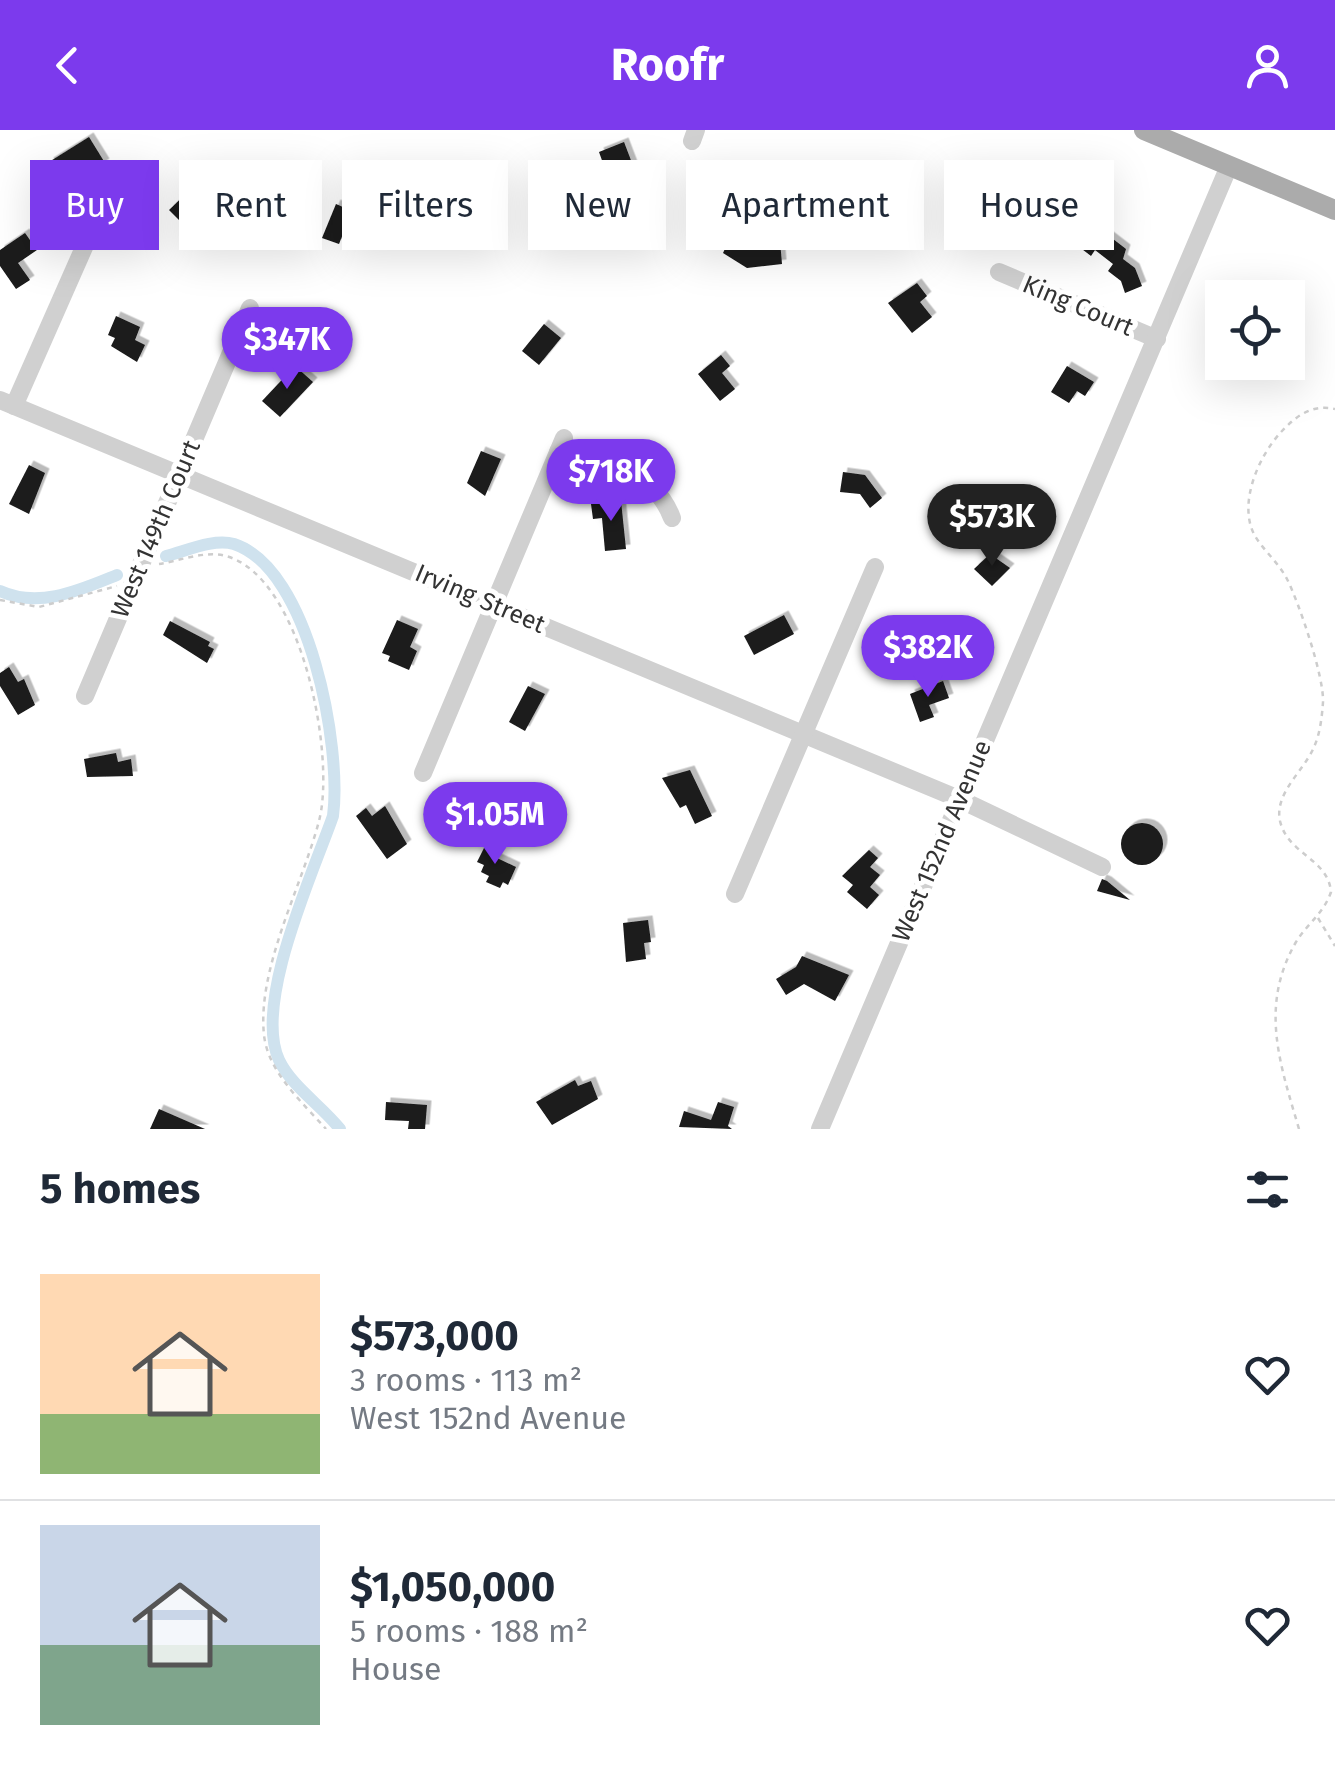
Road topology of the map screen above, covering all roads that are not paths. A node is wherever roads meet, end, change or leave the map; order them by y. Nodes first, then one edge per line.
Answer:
1 (1144, 130) edge
2 (1229, 166) junction
3 (1335, 210) edge
4 (81, 250) edge
5 (999, 272) dead end
6 (250, 308) dead end
7 (1157, 339) junction
8 (7, 403) edge
9 (179, 474) junction
10 (672, 518) dead end
11 (874, 567) dead end
12 (494, 606) junction
13 (85, 696) dead end
14 (803, 734) junction
15 (423, 772) dead end
16 (959, 798) junction
17 (1102, 867) dead end
18 (735, 894) dead end
19 (820, 1129) edge

1 - 2 main road
2 - 3 main road
2 - 7 street, West 152nd Avenue
4 - 8 street
5 - 7 street, King Court
6 - 9 street, West 149th Court
7 - 16 street, West 152nd Avenue
8 - 9 street, Irving Street
9 - 12 street, Irving Street
9 - 13 street, West 149th Court
10 - 12 street
11 - 14 street
12 - 14 street, Irving Street
12 - 15 street
14 - 16 street, Irving Street
14 - 18 street
16 - 17 street, Irving Street
16 - 19 street, West 152nd Avenue

